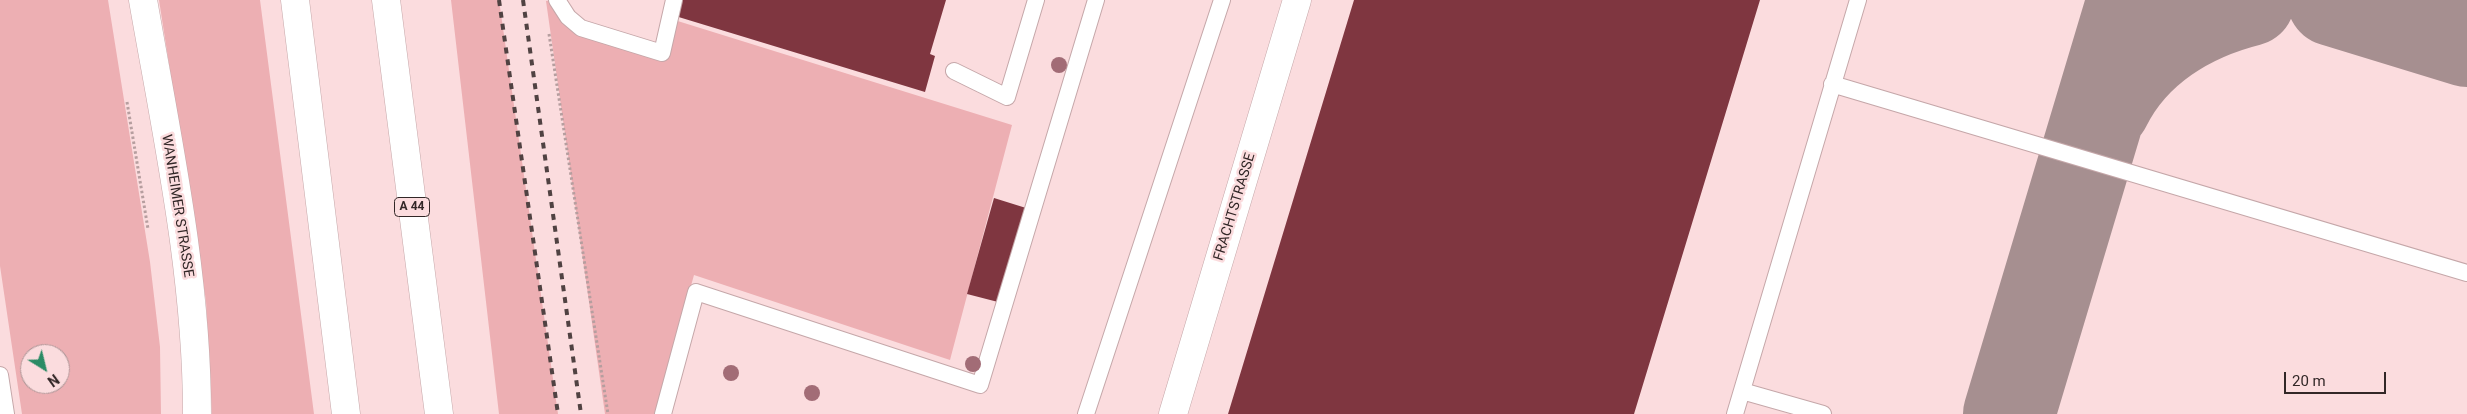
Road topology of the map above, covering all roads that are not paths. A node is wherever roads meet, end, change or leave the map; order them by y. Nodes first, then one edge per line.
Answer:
1 (143, 0) edge
2 (295, 0) edge
3 (386, 0) edge
4 (558, 0) edge
5 (674, 0) edge
6 (1036, 0) edge
7 (1096, 0) edge
8 (1222, 0) edge
9 (1297, 0) edge
10 (1858, 0) edge
11 (954, 71) dead end
12 (1832, 84) junction
13 (2467, 273) edge
14 (0, 375) edge
15 (1742, 392) junction
16 (6, 414) edge
17 (197, 414) edge
18 (346, 414) edge
19 (439, 414) edge
20 (663, 414) edge
21 (1086, 414) edge
22 (1173, 414) edge
23 (1735, 414) edge
24 (1823, 414) edge

1 - 17 main road, WANHEIMER STRASSE
2 - 18 main road
3 - 19 main road, A 44
4 - 5 lane
6 - 11 lane
7 - 20 lane
8 - 21 lane
9 - 22 main road, FRACHTSTRASSE
10 - 12 lane
12 - 13 lane
12 - 15 lane
14 - 16 lane
15 - 23 lane
15 - 24 lane

